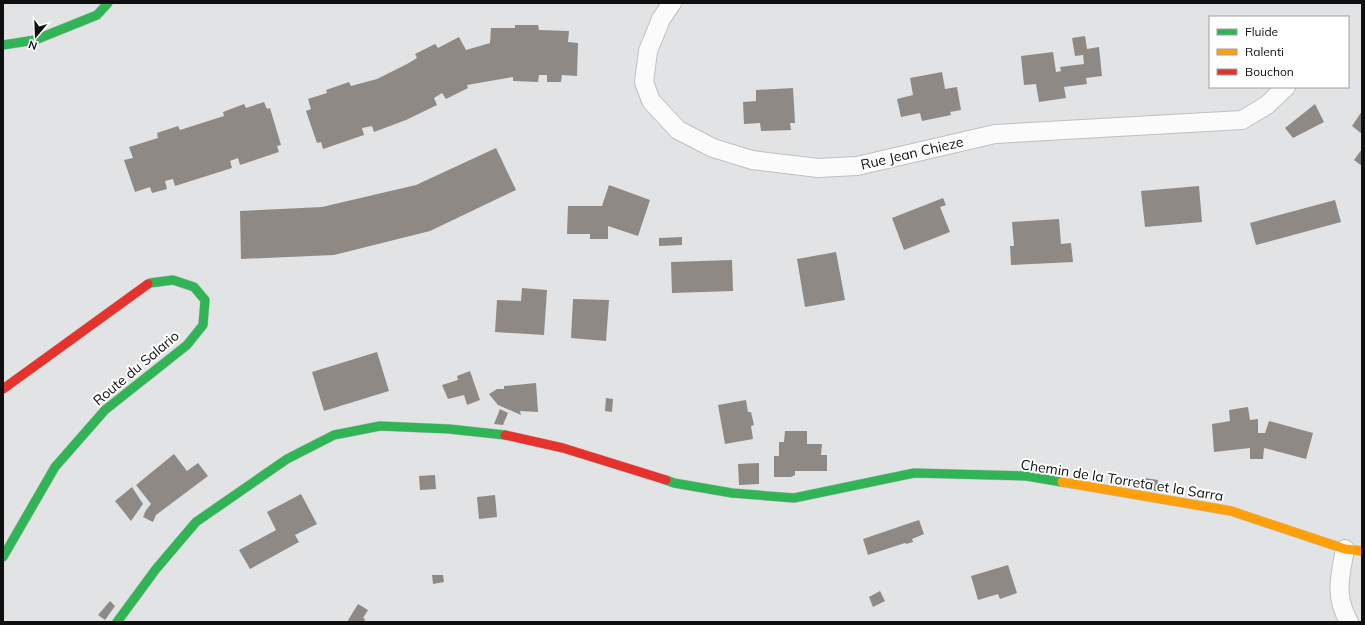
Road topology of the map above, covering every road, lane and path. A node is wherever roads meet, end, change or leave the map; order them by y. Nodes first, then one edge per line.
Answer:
1 (108, 3) edge
2 (672, 3) edge
3 (3, 45) edge
4 (1285, 88) edge
5 (3, 389) edge
6 (1353, 550) edge
7 (3, 557) edge
8 (117, 622) edge
9 (1349, 622) edge

1 - 3 street
2 - 4 street, Rue Jean Chieze
5 - 7 street, Route du Salario
6 - 8 street, Chemin de la Torreta et la Sarra
6 - 9 street

